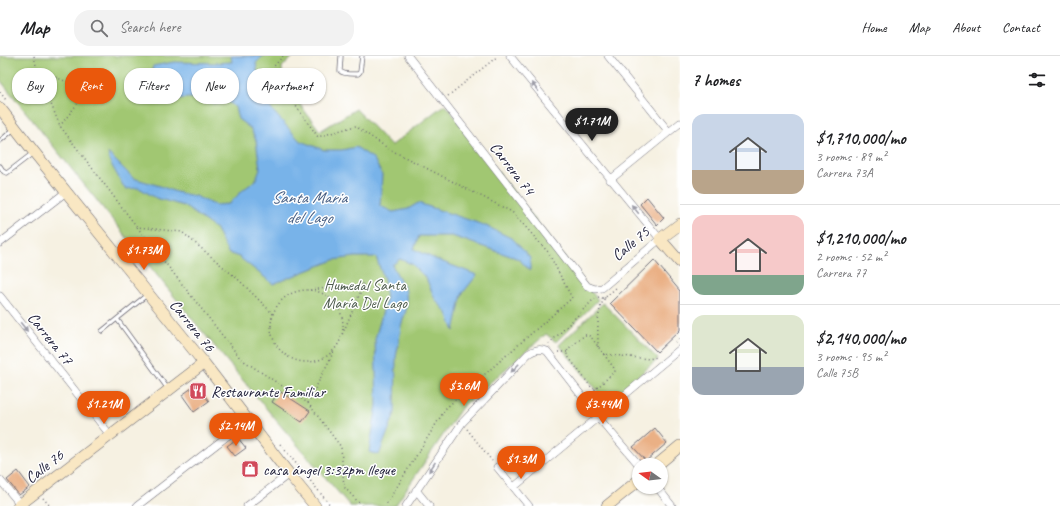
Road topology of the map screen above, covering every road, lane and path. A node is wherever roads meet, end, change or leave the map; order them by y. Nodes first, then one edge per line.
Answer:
1 (34, 56) edge
2 (284, 56) edge
3 (341, 56) edge
4 (362, 56) edge
5 (408, 56) edge
6 (498, 56) edge
7 (510, 56) edge
8 (608, 56) edge
9 (37, 68) edge
10 (57, 78) edge
11 (443, 101) junction
12 (51, 104) edge
13 (0, 108) edge
14 (680, 124) edge
15 (60, 126) junction
16 (15, 129) junction
17 (669, 132) junction
18 (0, 141) edge
19 (34, 152) junction
20 (0, 166) edge
21 (610, 180) junction
22 (66, 192) junction
23 (680, 224) edge
24 (137, 227) junction
25 (660, 239) junction
26 (0, 243) edge
27 (680, 262) edge
28 (621, 283) dead end
29 (602, 288) joint
30 (308, 290) junction
31 (148, 294) junction
32 (0, 296) edge
33 (605, 299) junction
34 (273, 314) junction
35 (117, 319) junction
36 (102, 331) dead end
37 (341, 338) junction
38 (680, 338) edge
39 (674, 343) dead end
40 (598, 346) junction
41 (335, 349) junction
42 (680, 349) edge
43 (545, 350) junction
44 (603, 354) junction
45 (663, 354) dead end
46 (204, 363) junction
47 (169, 390) junction
48 (308, 403) junction
49 (598, 417) junction
50 (248, 420) junction
51 (462, 423) junction
52 (110, 435) junction
53 (680, 446) edge
54 (632, 458) edge
55 (665, 458) edge
56 (497, 467) joint
57 (289, 474) junction
58 (0, 480) edge
59 (632, 486) edge
60 (514, 487) junction
61 (416, 490) junction
62 (663, 494) edge
63 (19, 505) edge
64 (137, 506) edge
65 (247, 506) edge
66 (315, 506) edge
67 (362, 506) edge
68 (385, 506) edge
69 (406, 506) edge
70 (429, 506) edge
71 (529, 506) edge
72 (607, 506) edge
73 (672, 506) edge

1 - 9 path
2 - 68 path
3 - 4 lane
5 - 11 street, Carrera 74
6 - 11 path
21 -> 7 street
8 - 17 street
10 - 15 path
11 - 29 street, Carrera 74
12 - 15 path
13 - 16 main road, Carrera 76
14 - 17 street
15 - 24 path
16 - 18 lane
16 - 19 main road, Carrera 76
17 - 21 street
19 - 20 lane
19 - 22 main road, Carrera 76
25 -> 21 street
22 - 26 street
22 - 31 main road, Carrera 76
23 - 25 main road, Calle 75
24 - 34 path
24 - 48 path
25 - 27 main road
25 - 29 street, Calle 75
28 - 33 path
30 - 34 path
30 - 37 path
30 - 37 path
31 - 35 lane
31 - 46 main road, Carrera 76
32 -> 52 street, Carrera 77
33 - 40 path
33 - 43 path
34 - 41 path
35 - 36 lane
35 - 47 lane
37 - 41 path
38 - 39 path
40 - 44 path
40 - 44 path
41 - 48 path
42 - 49 street
43 - 49 street
43 -> 51 street
44 - 45 path
46 - 47 main road, Calle 76
46 - 50 main road, Carrera 76
47 - 52 main road, Calle 76
48 - 67 path
49 - 54 street
49 - 60 street
50 - 57 main road, Carrera 76
50 - 64 street
51 - 56 path
51 -> 61 street
52 - 63 main road, Calle 76
53 - 55 main road
56 - 60 street
57 - 65 street
57 - 66 main road, Carrera 76
58 - 63 street
59 - 72 main road
60 - 71 street
61 - 69 street
61 - 70 street
62 - 73 street

